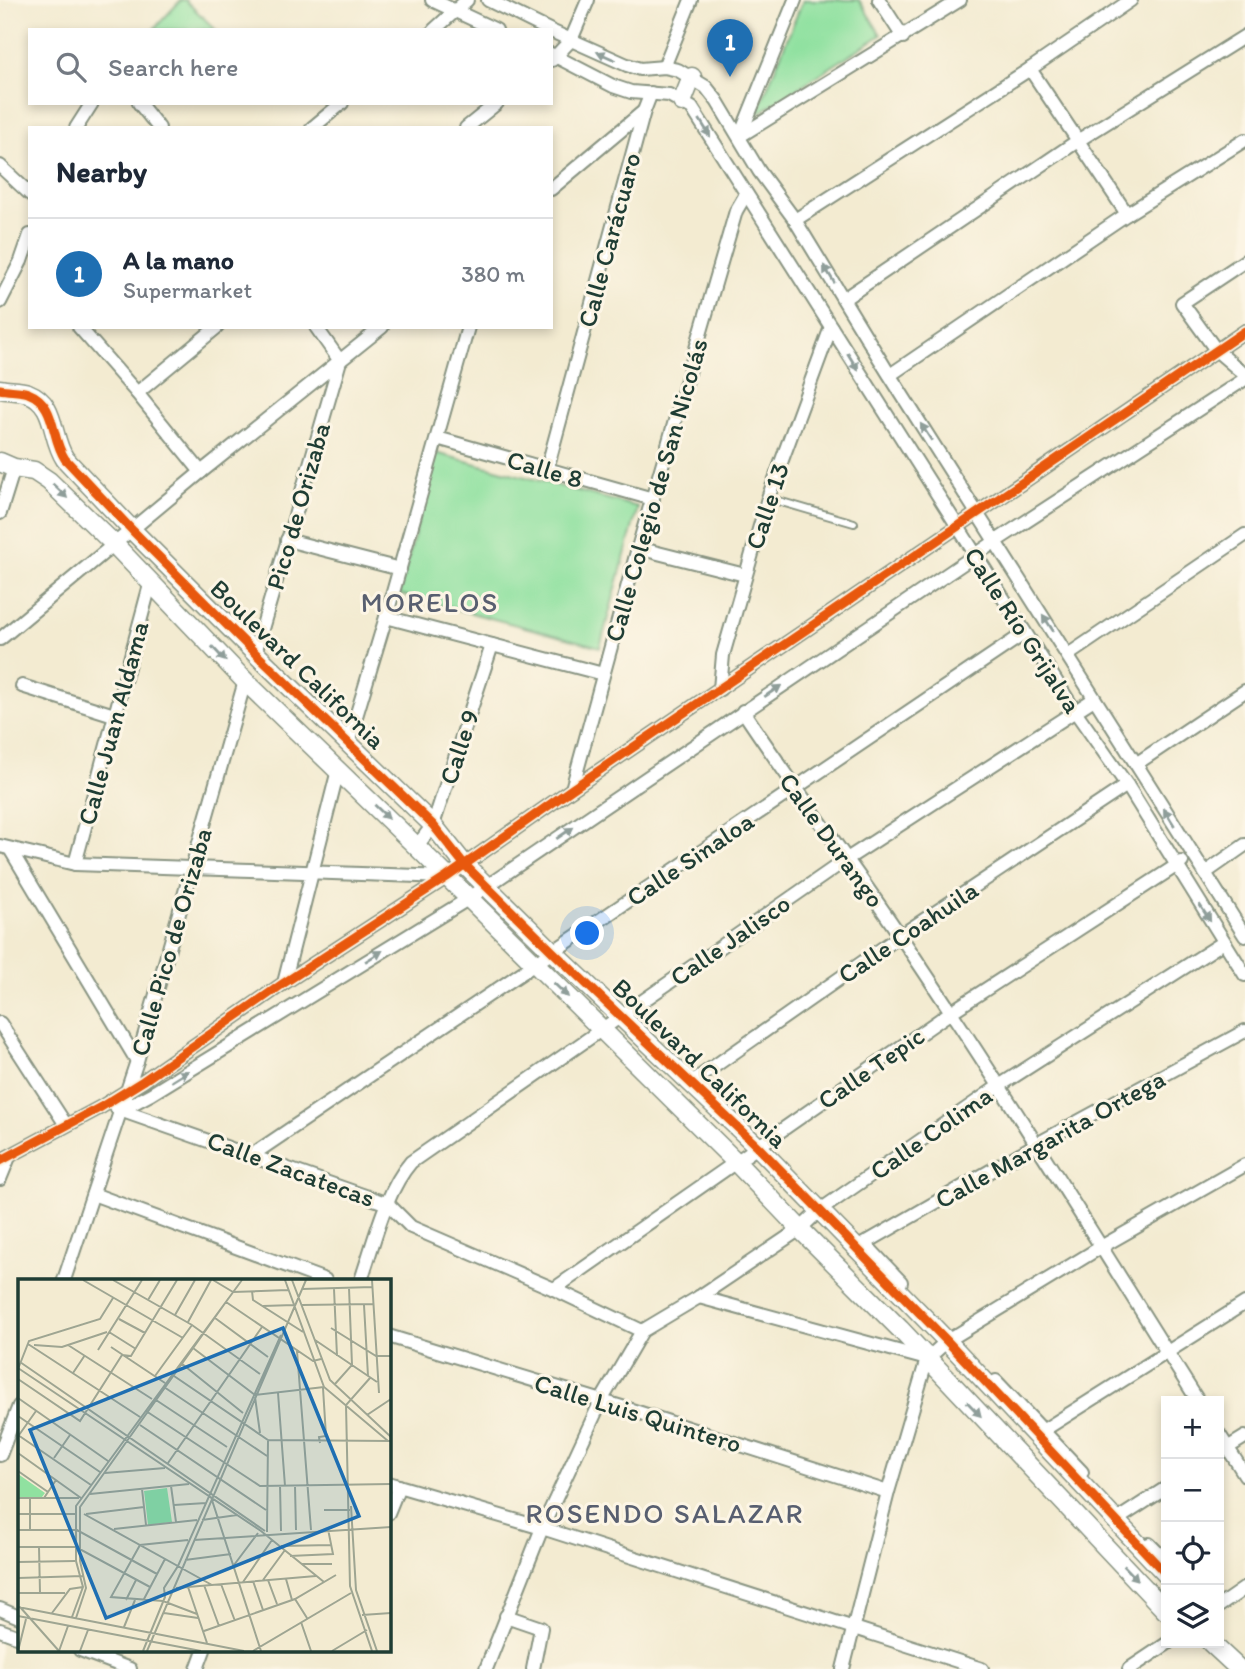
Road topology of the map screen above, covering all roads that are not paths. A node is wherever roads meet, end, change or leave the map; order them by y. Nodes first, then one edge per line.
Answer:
1 (432, 0) edge
2 (467, 0) edge
3 (488, 0) edge
4 (588, 0) edge
5 (691, 0) edge
6 (795, 0) edge
7 (879, 0) edge
8 (960, 0) edge
9 (1130, 0) edge
10 (456, 12) junction
11 (436, 28) edge
12 (492, 28) edge
13 (546, 28) edge
14 (553, 31) edge
15 (1245, 36) edge
16 (902, 37) junction
17 (571, 40) junction
18 (553, 57) edge
19 (664, 66) junction
20 (1030, 69) junction
21 (692, 77) junction
22 (651, 93) junction
23 (682, 102) junction
24 (91, 105) edge
25 (141, 105) edge
26 (340, 105) edge
27 (495, 105) edge
28 (644, 111) junction
29 (77, 126) edge
30 (157, 126) edge
31 (314, 126) edge
32 (468, 126) edge
33 (740, 136) junction
34 (1079, 140) junction
35 (1245, 140) edge
36 (0, 166) edge
37 (553, 187) edge
38 (28, 192) edge
39 (746, 194) junction
40 (1127, 214) junction
41 (795, 220) junction
42 (28, 241) edge
43 (21, 261) junction
44 (1245, 261) edge
45 (28, 269) edge
46 (845, 298) junction
47 (0, 302) edge
48 (831, 327) junction
49 (81, 329) edge
50 (215, 329) edge
51 (318, 329) edge
52 (380, 329) edge
53 (467, 329) edge
54 (1245, 331) edge
55 (1216, 350) junction
56 (341, 360) junction
57 (890, 375) junction
58 (1245, 377) edge
59 (1, 391) edge
60 (137, 393) junction
61 (437, 438) junction
62 (58, 448) junction
63 (7, 465) edge
64 (547, 469) junction
65 (34, 471) junction
66 (201, 472) junction
67 (768, 498) junction
68 (653, 499) junction
69 (0, 513) edge
70 (978, 514) junction
71 (854, 523) dead end
72 (958, 527) junction
73 (132, 529) junction
74 (1245, 535) edge
75 (287, 540) junction
76 (996, 541) junction
77 (114, 544) junction
78 (638, 548) junction
79 (975, 555) junction
80 (400, 569) junction
81 (746, 575) junction
82 (151, 581) junction
83 (386, 617) junction
84 (1025, 633) junction
85 (0, 639) edge
86 (492, 645) junction
87 (255, 653) junction
88 (1068, 655) junction
89 (603, 674) junction
90 (245, 681) junction
91 (22, 686) dead end
92 (720, 689) junction
93 (1245, 691) edge
94 (1094, 699) junction
95 (743, 711) junction
96 (1075, 711) junction
97 (114, 715) junction
98 (348, 743) junction
99 (1136, 764) junction
100 (338, 770) junction
101 (1127, 785) junction
102 (572, 789) junction
103 (794, 789) junction
104 (433, 825) junction
105 (1245, 845) edge
106 (417, 846) junction
107 (5, 847) edge
108 (1193, 855) junction
109 (847, 859) junction
110 (75, 864) junction
111 (464, 864) junction
112 (1176, 866) junction
113 (194, 868) junction
114 (311, 872) junction
115 (1205, 873) junction
116 (447, 877) junction
117 (486, 886) junction
118 (468, 899) junction
119 (900, 936) junction
120 (1245, 936) edge
121 (1224, 942) junction
122 (553, 952) junction
123 (535, 964) junction
124 (1245, 975) edge
125 (284, 983) junction
126 (951, 1013) junction
127 (621, 1016) junction
128 (0, 1023) edge
129 (604, 1030) junction
130 (1245, 1031) edge
131 (137, 1061) junction
132 (692, 1082) junction
133 (999, 1086) junction
134 (128, 1090) junction
135 (101, 1107) junction
136 (121, 1110) junction
137 (66, 1125) junction
138 (1037, 1144) junction
139 (758, 1147) junction
140 (251, 1155) junction
141 (4, 1159) edge
142 (735, 1161) junction
143 (1245, 1165) edge
144 (0, 1179) edge
145 (93, 1194) junction
146 (388, 1204) junction
147 (819, 1211) junction
148 (800, 1229) junction
149 (860, 1246) junction
150 (1101, 1247) junction
151 (65, 1279) edge
152 (322, 1279) edge
153 (361, 1279) edge
154 (554, 1289) junction
155 (699, 1297) junction
156 (1245, 1303) edge
157 (642, 1331) junction
158 (390, 1337) edge
159 (950, 1339) junction
160 (1167, 1352) junction
161 (927, 1359) junction
162 (1195, 1396) edge
163 (601, 1401) junction
164 (18, 1409) edge
165 (1040, 1432) junction
166 (1245, 1437) edge
167 (1224, 1449) edge
168 (1224, 1451) edge
169 (0, 1455) edge
170 (1245, 1475) edge
171 (394, 1484) edge
172 (1161, 1491) edge
173 (888, 1492) junction
174 (390, 1503) edge
175 (1118, 1519) junction
176 (542, 1528) junction
177 (1161, 1557) edge
178 (1161, 1568) edge
179 (1245, 1588) edge
180 (1224, 1603) edge
181 (1161, 1606) edge
182 (0, 1609) edge
183 (18, 1616) edge
184 (506, 1616) junction
185 (853, 1628) junction
186 (0, 1630) edge
187 (18, 1637) edge
188 (1161, 1648) edge
189 (1217, 1648) edge
190 (85, 1652) edge
191 (203, 1652) edge
192 (130, 1669) edge
193 (198, 1669) edge
194 (486, 1669) edge
195 (533, 1669) edge
196 (843, 1669) edge
197 (982, 1669) edge
198 (1129, 1669) edge
199 (1240, 1669) edge

1 - 10 street
2 - 10 street
3 - 13 street
4 - 17 street
5 - 19 street
6 - 33 street
7 - 16 street
8 - 16 street
9 - 20 street
10 - 11 street
10 - 12 street
14 - 17 street
15 - 34 street
16 - 33 street
17 - 18 street
19 -> 17 street
18 - 22 street
19 - 21 street, Calle Río Grijalva
20 - 34 street
20 - 41 street
21 - 23 street
21 - 33 street, Calle Río Grijalva
22 - 23 street
22 - 28 street, Calle Carácuaro
23 -> 39 street, Calle Río Grijalva
24 - 29 street
25 - 30 street
26 - 31 street
27 - 32 street
28 - 37 street
28 - 64 street, Calle Carácuaro
33 - 41 street, Calle Río Grijalva
34 - 40 street
34 - 46 street
35 - 40 street
36 - 38 street
39 - 48 street, Calle Río Grijalva
39 - 68 street, Calle Colegio de San Nicolás
40 - 57 street
46 -> 41 street, Calle Río Grijalva
42 - 43 street
43 - 45 street
43 - 47 street
44 - 55 street
46 - 57 street, Calle Río Grijalva
48 - 67 street, Calle 13
48 -> 72 street, Calle Río Grijalva
49 - 60 street
50 - 60 street
51 - 56 street
52 - 56 street
53 - 61 street
54 - 55 street
55 - 58 street
55 - 70 street
56 - 66 street
56 - 75 street, Pico de Orizaba
70 -> 57 street, Calle Río Grijalva
58 - 76 street
59 - 62 street, Boulevard California
60 - 66 street
61 - 64 street, Calle 8
61 - 80 street
62 - 65 street
62 - 73 street, Boulevard California
63 - 65 street, Boulevard California
63 - 69 street
64 - 68 street, Calle 8
65 -> 77 street, Boulevard California
66 - 73 street
67 - 71 lane
67 - 81 street, Calle 13
68 - 78 street, Calle Colegio de San Nicolás
70 - 72 street
70 - 76 street, Calle Río Grijalva
72 - 79 street, Calle Río Grijalva
72 - 92 street
73 - 77 street
73 - 87 street, Boulevard California
74 - 88 street
75 - 80 street
75 - 87 street, Pico de Orizaba
76 - 79 street
88 -> 76 street, Calle Río Grijalva
77 - 82 street, Boulevard California
77 - 85 street
78 - 81 street
78 - 89 street, Calle Colegio de San Nicolás
79 - 84 street, Calle Río Grijalva
95 -> 79 street
80 - 83 street
81 - 92 street, Calle 13
82 -> 90 street, Boulevard California
82 - 97 street, Calle Juan Aldama
83 - 86 street
83 - 98 street
84 - 96 street, Calle Río Grijalva
84 - 103 street, Calle Sinaloa
86 - 89 street
86 - 104 street, Calle 9
87 - 98 street, Boulevard California
88 - 94 street, Calle Río Grijalva
89 - 102 street, Calle Colegio de San Nicolás
90 - 100 street, Boulevard California
90 - 113 street, Calle Pico de Orizaba
91 - 97 street
92 - 102 street
93 - 99 street
94 - 96 street, Calle Jalisco
94 - 99 street, Calle Río Grijalva
95 - 103 street, Calle Durango
117 -> 95 street
96 - 101 street, Calle Río Grijalva
96 - 109 street, Calle Jalisco
97 - 110 street, Calle Juan Aldama
98 - 104 street, Boulevard California
108 -> 99 street, Calle Río Grijalva
100 -> 106 street, Boulevard California
100 - 114 street
101 - 112 street, Calle Río Grijalva
101 - 119 street, Calle Coahuila
102 - 111 street
103 - 109 street, Calle Durango
103 - 122 street, Calle Sinaloa
104 - 106 street, Calle 9
104 - 111 street, Boulevard California
105 - 115 street
106 - 116 street, Boulevard California
107 - 110 street
107 - 131 street
108 - 112 street, Calle Tepic
108 - 115 street, Calle Río Grijalva
109 - 119 street, Calle Durango
109 - 127 street, Calle Jalisco
110 - 113 street
111 - 116 street
111 - 117 street, Boulevard California
112 -> 121 street, Calle Río Grijalva
112 - 126 street, Calle Tepic
113 - 114 street
113 - 131 street, Calle Pico de Orizaba
114 - 116 street
114 - 125 street
115 - 120 street, Calle Río Grijalva
116 - 118 street, Boulevard California
116 - 125 street
117 - 118 street
117 - 122 street, Boulevard California
118 - 123 street, Boulevard California
136 -> 118 street
119 - 126 street, Calle Durango
119 - 132 street, Calle Coahuila
121 - 124 street, Calle Río Grijalva
121 - 133 street, Calle Colima
122 - 123 street, Calle Sinaloa
122 - 127 street, Boulevard California
123 -> 129 street, Boulevard California
123 - 140 street, Calle Sinaloa
125 - 134 street
126 - 133 street, Calle Durango
126 - 139 street, Calle Tepic
127 - 129 street, Calle Jalisco
127 - 132 street, Boulevard California
128 - 137 street
129 - 142 street, Boulevard California
129 - 146 street, Calle Jalisco
130 - 138 street, Calle Margarita Ortega
131 - 134 street, Calle Pico de Orizaba
132 - 139 street, Boulevard California
133 - 138 street, Calle Durango
133 - 147 street, Calle Colima
134 - 135 street
134 - 136 street, Calle Pico de Orizaba
135 - 136 street, Calle Zacatecas
135 - 137 street
136 - 140 street, Calle Zacatecas
136 - 145 street, Calle Pico de Orizaba
137 - 141 street
138 - 149 street, Calle Margarita Ortega
138 - 150 street, Calle Durango
139 - 142 street, Calle Tepic
139 - 147 street, Boulevard California
140 - 146 street, Calle Zacatecas
141 - 144 street
142 - 148 street, Boulevard California
142 - 154 street, Calle Tepic
143 - 150 street
145 - 151 street, Calle Pico de Orizaba
145 - 152 street
146 - 153 street, Calle Jalisco
146 - 154 street, Calle Zacatecas
147 - 148 street, Calle Colima
147 - 149 street, Boulevard California
148 - 155 street, Calle Colima
148 - 161 street, Boulevard California
149 - 159 street, Boulevard California
150 - 159 street
150 - 160 street, Calle Durango
154 - 157 street, Calle Zacatecas
155 - 157 street, Calle Colima
155 - 161 street
156 - 160 street
157 - 163 street
158 - 163 street, Calle Luis Quintero
159 - 161 street
159 - 165 street, Boulevard California
160 - 162 street, Calle Durango
160 - 165 street
161 - 173 street
161 -> 181 street, Boulevard California
163 - 173 street, Calle Luis Quintero
163 - 176 street
164 - 169 street
165 - 175 street, Boulevard California
166 - 167 street
168 - 170 street
171 - 174 street
171 - 176 street
172 - 175 street
173 - 185 street
175 - 177 street
175 - 178 street, Boulevard California
176 - 184 street
176 - 185 street
179 - 180 street
182 - 183 street
184 - 194 street
184 - 195 street
185 - 196 street
185 - 197 street
186 - 187 street
188 - 198 street
189 - 199 street
190 - 192 street
191 - 193 street

